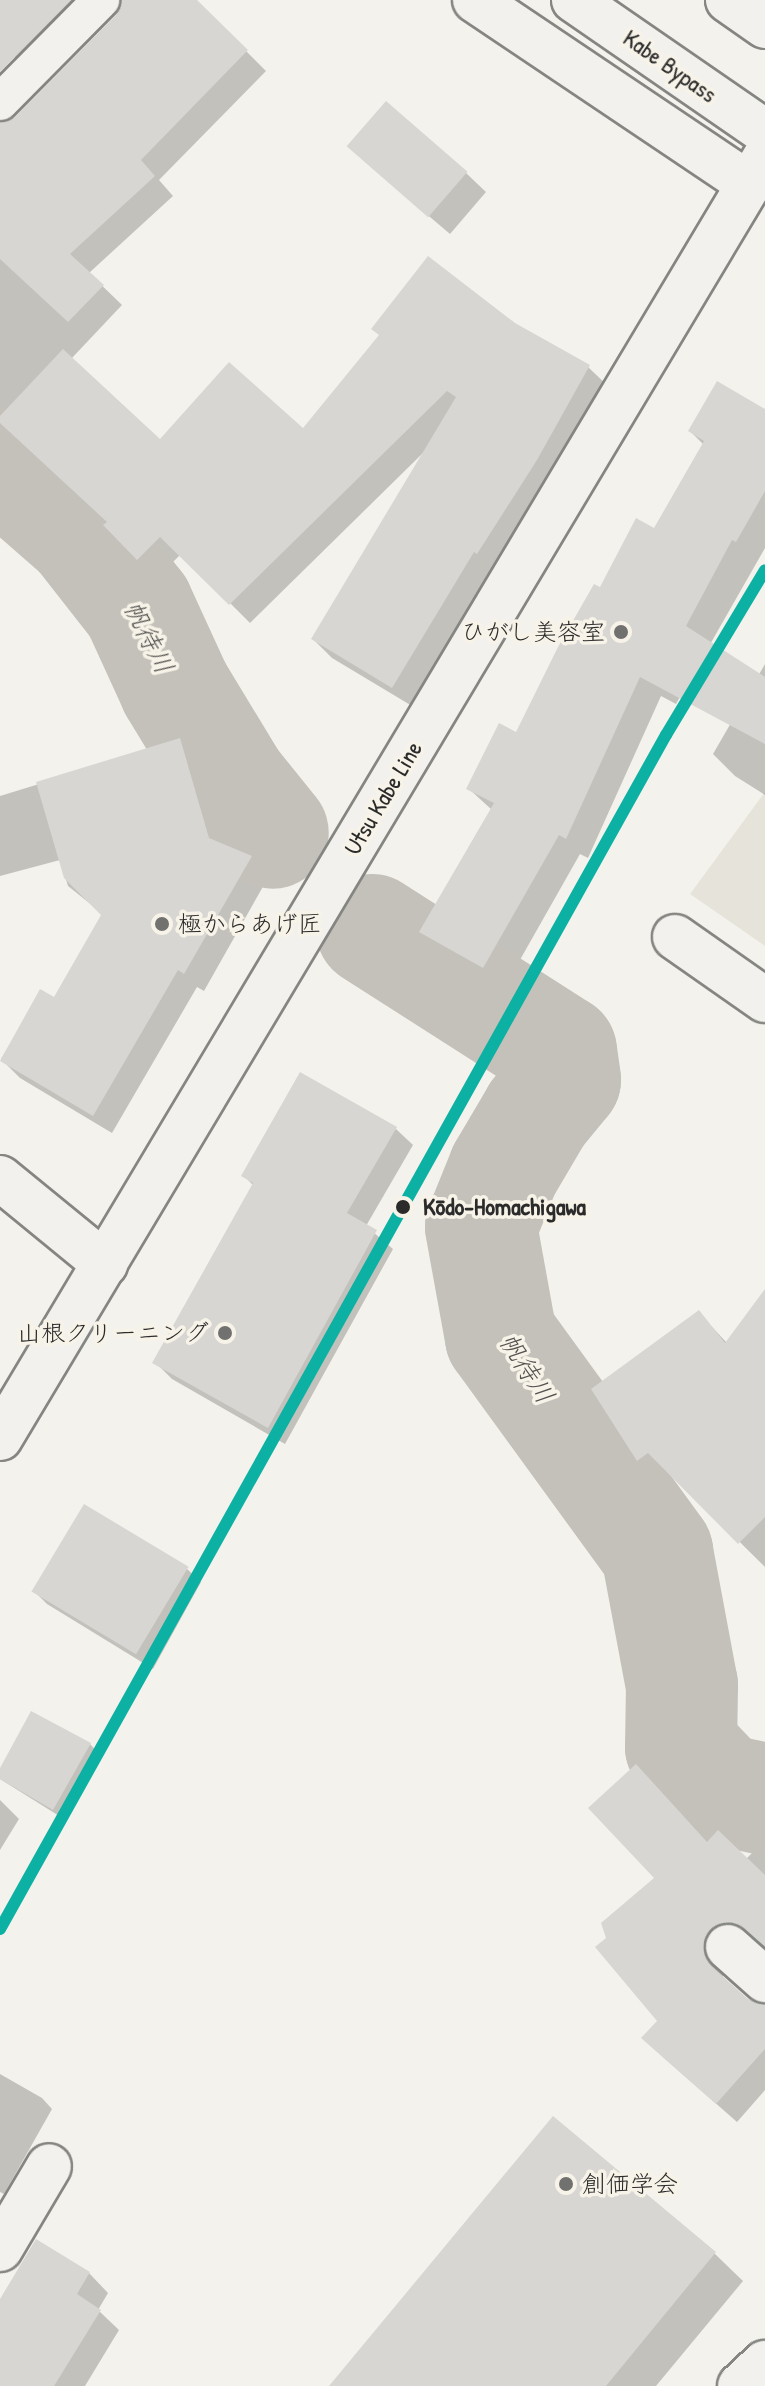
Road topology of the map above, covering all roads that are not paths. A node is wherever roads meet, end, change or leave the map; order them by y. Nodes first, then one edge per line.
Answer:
1 (101, 0) edge
2 (475, 0) edge
3 (574, 0) edge
4 (728, 0) edge
5 (765, 26) edge
6 (0, 102) edge
7 (765, 132) edge
8 (757, 170) edge
9 (675, 937) dead end
10 (765, 1000) edge
11 (0, 1178) edge
12 (105, 1264) junction
13 (0, 1438) edge
14 (728, 1947) dead end
15 (765, 1980) edge
16 (49, 2166) dead end
17 (0, 2249) edge
18 (765, 2363) edge
19 (740, 2386) edge

1 - 6 lane
2 - 8 main road
3 - 7 main road, Kabe Bypass
4 - 5 main road
8 - 12 main road, Utsu Kabe Line
9 - 10 main road
11 - 12 main road
12 - 13 main road, Utsu Kabe Line
14 - 15 main road
16 - 17 main road
18 - 19 main road

